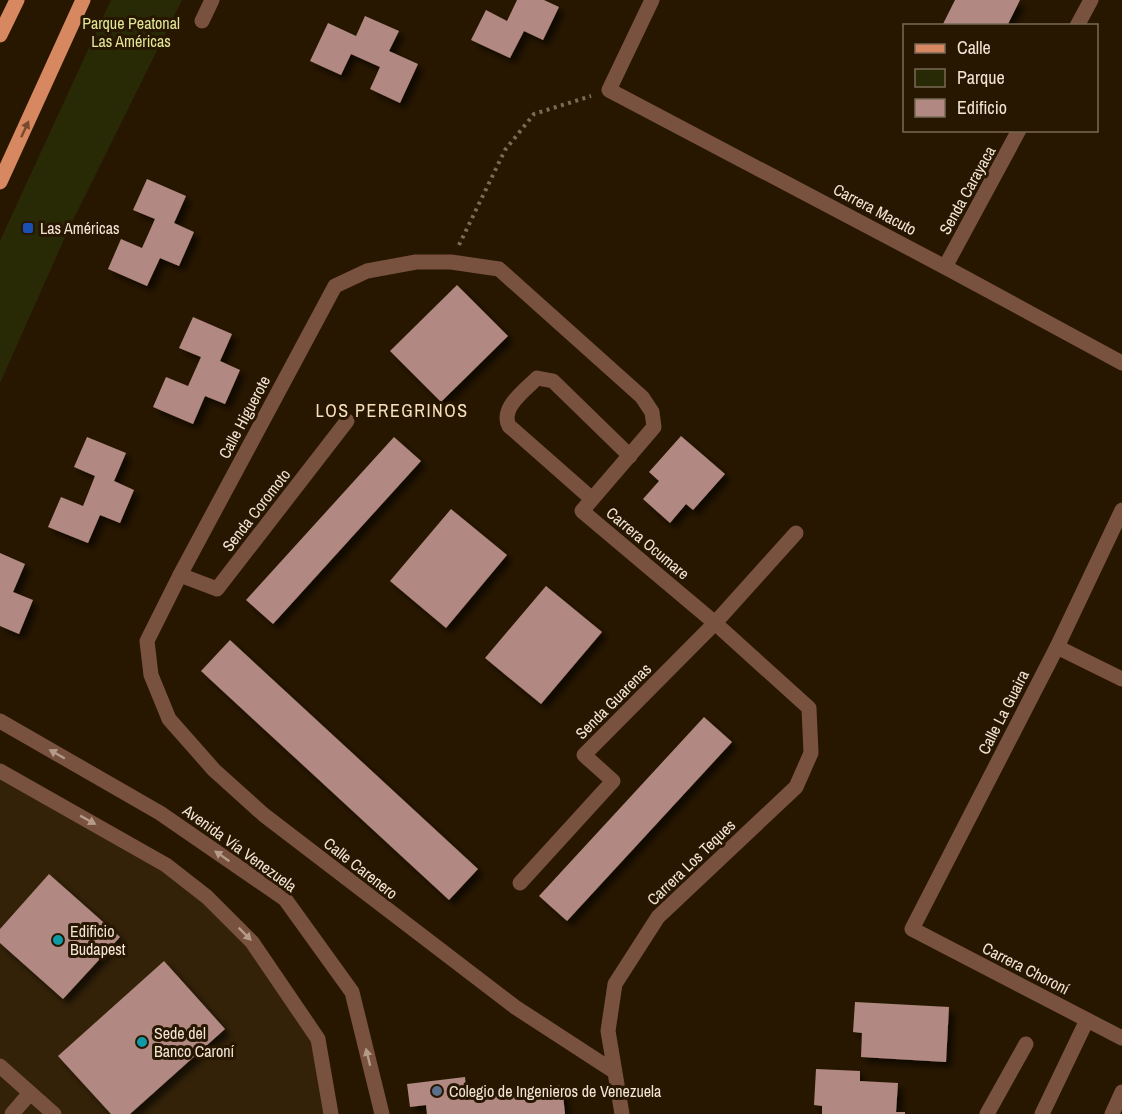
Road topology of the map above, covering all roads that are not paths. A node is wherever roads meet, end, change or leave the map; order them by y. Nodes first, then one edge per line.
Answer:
1 (17, 0) edge
2 (83, 0) edge
3 (212, 0) edge
4 (652, 0) edge
5 (1090, 0) edge
6 (202, 21) dead end
7 (1078, 24) edge
8 (0, 35) edge
9 (1018, 132) edge
10 (0, 182) edge
11 (416, 262) joint
12 (945, 267) junction
13 (1122, 363) edge
14 (347, 421) dead end
15 (630, 456) junction
16 (592, 499) junction
17 (1122, 510) edge
18 (796, 533) dead end
19 (180, 575) junction
20 (715, 623) junction
21 (147, 641) joint
22 (1057, 648) junction
23 (1122, 679) edge
24 (0, 721) edge
25 (811, 753) joint
26 (0, 771) edge
27 (520, 883) dead end
28 (912, 930) joint
29 (1087, 1020) junction
30 (1122, 1038) edge
31 (1026, 1044) dead end
32 (0, 1066) edge
33 (615, 1072) junction
34 (1122, 1092) edge
35 (30, 1093) junction
36 (12, 1114) edge
37 (54, 1114) edge
38 (331, 1114) edge
39 (382, 1114) edge
40 (622, 1114) edge
41 (987, 1114) edge
42 (1042, 1114) edge
43 (1112, 1114) edge

1 - 8 main road
10 -> 2 main road
3 - 6 street
4 - 12 street, Carrera Macuto
5 - 7 street
9 - 12 street, Senda Carayaca
11 - 15 street, Carrera Ocumare
11 - 19 street, Calle Higuerote
12 - 13 street, Carrera Macuto
14 - 19 street, Senda Coromoto
15 - 16 street, Carrera Ocumare
15 - 16 street
16 - 20 street, Carrera Ocumare
17 - 22 street, Calle La Guaira
18 - 20 street
19 - 21 street, Calle Higuerote
20 - 25 street, Carrera Ocumare
20 - 27 street, Senda Guarenas
21 - 33 street, Calle Carenero
22 - 23 street
22 - 28 street, Calle La Guaira
39 -> 24 street, Avenida Vía Venezuela
25 - 33 street, Carrera Los Teques
26 -> 38 street
28 - 29 street, Carrera Choroní
29 - 30 street, Carrera Choroní
29 - 42 street
31 - 41 street
32 - 35 street
33 - 40 street, Carrera Los Teques
34 - 43 street
35 - 36 street
35 - 37 street

